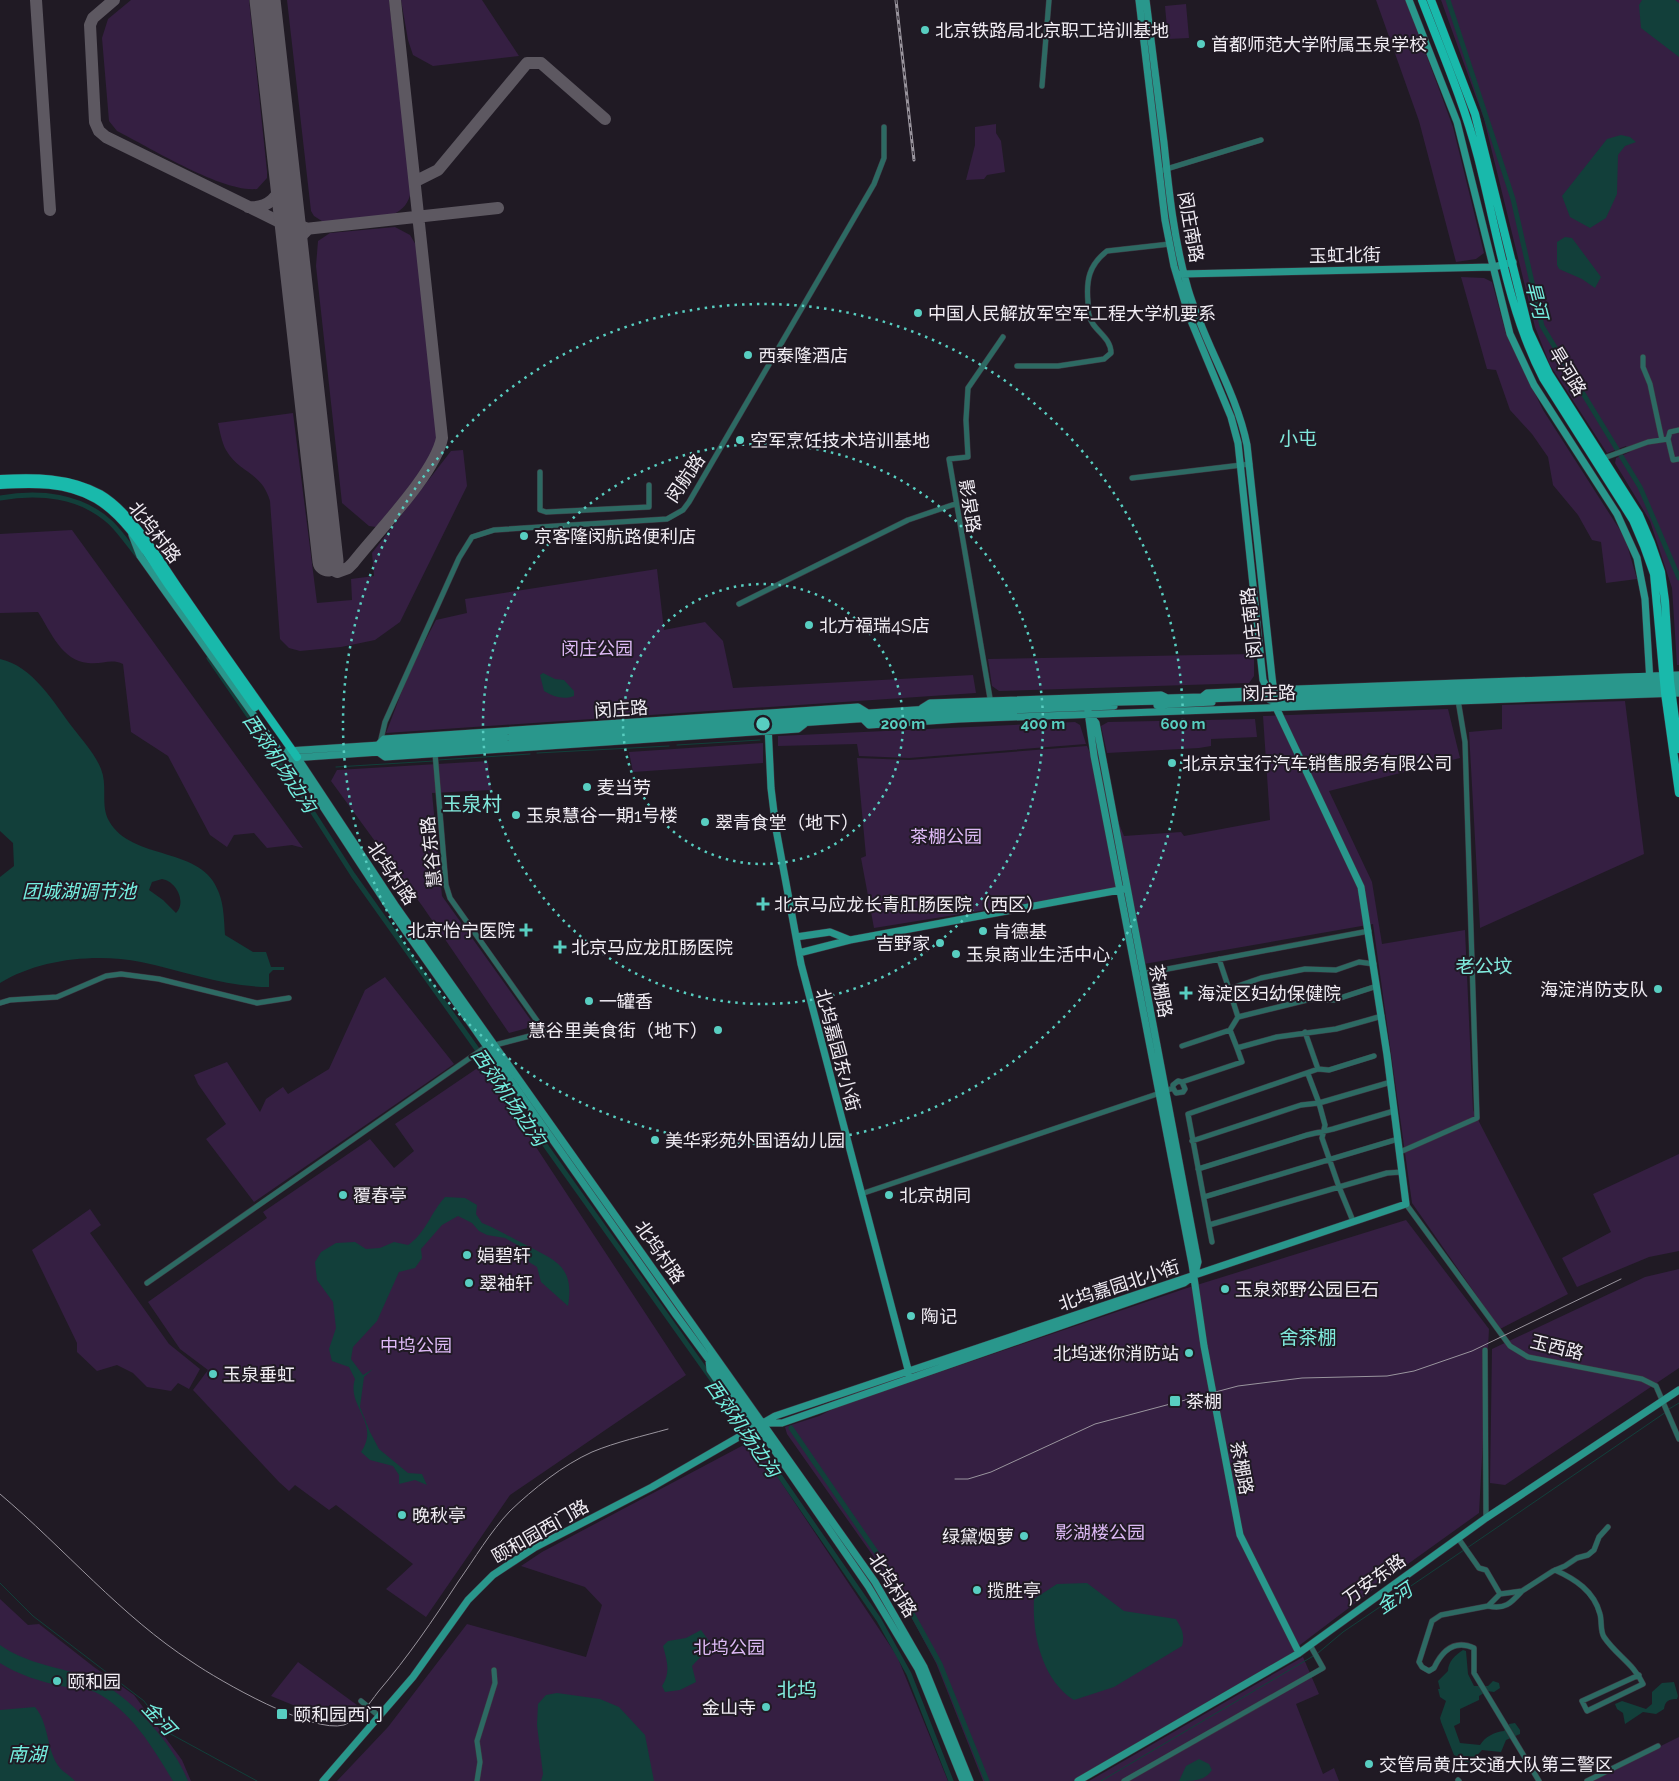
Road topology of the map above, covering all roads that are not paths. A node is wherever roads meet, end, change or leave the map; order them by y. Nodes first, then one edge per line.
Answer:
1 (1049, 0) edge
2 (1140, 0) edge
3 (1146, 0) edge
4 (1409, 0) edge
5 (1422, 0) edge
6 (1431, 0) edge
7 (1042, 86) dead end
8 (884, 127) dead end
9 (1261, 140) dead end
10 (1163, 170) junction
11 (1170, 244) junction
12 (1513, 262) junction
13 (1504, 264) junction
14 (1494, 267) junction
15 (1181, 274) junction
16 (1522, 321) junction
17 (1003, 337) dead end
18 (1643, 357) dead end
19 (1017, 366) dead end
20 (1679, 430) edge
21 (1665, 439) junction
22 (1606, 457) junction
23 (1679, 459) edge
24 (1250, 464) junction
25 (1241, 465) junction
26 (540, 472) dead end
27 (1132, 478) dead end
28 (0, 479) edge
29 (0, 485) edge
30 (650, 485) dead end
31 (955, 504) junction
32 (739, 604) dead end
33 (1679, 675) edge
34 (1650, 679) junction
35 (1679, 681) edge
36 (1668, 685) edge
37 (1679, 686) edge
38 (1566, 691) junction
39 (1270, 694) junction
40 (1164, 697) junction
41 (1578, 698) junction
42 (1458, 699) junction
43 (991, 702) junction
44 (1276, 707) junction
45 (1087, 708) junction
46 (864, 715) junction
47 (768, 728) junction
48 (621, 732) junction
49 (379, 748) junction
50 (1679, 749) edge
51 (289, 754) junction
52 (436, 758) junction
53 (1679, 794) edge
54 (1123, 889) junction
55 (1369, 931) junction
56 (796, 937) junction
57 (850, 940) junction
58 (799, 953) junction
59 (1219, 959) junction
60 (1374, 964) junction
61 (1140, 974) junction
62 (1377, 986) junction
63 (1228, 989) junction
64 (289, 998) dead end
65 (0, 1003) edge
66 (1382, 1016) junction
67 (1238, 1017) junction
68 (1230, 1030) junction
69 (1305, 1032) junction
70 (495, 1045) junction
71 (487, 1046) junction
72 (1182, 1046) dead end
73 (1237, 1048) junction
74 (1374, 1056) dead end
75 (1318, 1069) junction
76 (1308, 1074) junction
77 (1182, 1082) junction
78 (1391, 1082) junction
79 (1172, 1088) junction
80 (1162, 1092) junction
81 (1319, 1104) junction
82 (1394, 1111) junction
83 (1324, 1131) junction
84 (1398, 1139) junction
85 (1192, 1141) junction
86 (1400, 1152) junction
87 (1329, 1160) junction
88 (1198, 1169) junction
89 (1402, 1172) junction
90 (1339, 1187) junction
91 (861, 1194) junction
92 (1204, 1196) junction
93 (1406, 1204) junction
94 (1354, 1222) junction
95 (1210, 1225) junction
96 (1212, 1242) dead end
97 (1194, 1276) junction
98 (147, 1283) dead end
99 (1485, 1350) dead end
100 (709, 1360) junction
101 (909, 1374) junction
102 (1679, 1390) edge
103 (1665, 1403) junction
104 (757, 1425) junction
105 (1679, 1439) edge
106 (1486, 1518) junction
107 (1608, 1527) dead end
108 (1458, 1538) junction
109 (1555, 1570) junction
110 (1522, 1592) junction
111 (1500, 1594) junction
112 (1488, 1606) junction
113 (1310, 1644) junction
114 (1299, 1653) junction
115 (494, 1670) dead end
116 (1639, 1675) junction
117 (361, 1701) dead end
118 (380, 1717) junction
119 (1658, 1746) dead end
120 (323, 1781) edge
121 (477, 1781) edge
122 (962, 1781) edge
123 (970, 1781) edge
124 (1078, 1781) edge
125 (1124, 1781) edge
126 (1539, 1781) edge
127 (1587, 1781) edge

1 - 7 street
2 - 10 street, 闵庄南路
3 - 10 street, 闵庄南路
4 - 14 street, 旱河路
5 - 13 main road, 旱河路
6 - 12 main road, 旱河路
8 - 49 street, 闵航路
9 - 10 street
10 - 11 street, 闵庄南路
10 - 15 street, 闵庄南路
11 - 15 street, 闵庄南路
11 - 19 street
12 - 13 street, 玉虹北街
12 - 16 main road, 旱河路
13 - 14 street, 玉虹北街
13 - 16 main road, 旱河路
14 - 15 street, 玉虹北街
14 - 34 street, 旱河路
15 - 24 street, 闵庄南路
15 - 25 street, 闵庄南路
16 - 22 main road, 旱河路
16 - 36 main road, 旱河路
17 - 31 street, 影泉路
18 - 21 street
20 - 21 street
21 - 22 street
21 - 23 street
22 - 36 main road, 旱河路
24 - 25 street
24 - 39 street, 闵庄南路
25 - 27 street
25 - 39 street, 闵庄南路
26 - 30 street
28 - 51 main road, 北坞村路
29 - 51 main road, 北坞村路
31 - 32 street
31 - 43 street, 影泉路
33 - 36 street, 闵庄路
34 - 36 street
34 - 36 street, 闵庄路
34 - 39 street, 闵庄路
35 - 36 street, 闵庄路
36 - 37 street, 闵庄路
36 - 38 street, 闵庄路
36 - 41 street, 闵庄路
36 - 50 main road, 旱河路
36 - 53 main road, 旱河路
38 - 41 street
38 - 42 street, 闵庄路
39 - 40 street, 闵庄路
39 - 42 street, 闵庄路
39 - 44 street
39 - 45 street, 闵庄路
40 - 43 street, 闵庄路
40 - 45 street, 闵庄路
41 - 42 street, 闵庄路
42 - 44 street, 闵庄路
42 - 86 street
43 - 45 street, 闵庄路
43 - 46 street, 闵庄路
44 - 45 street, 闵庄路
44 - 55 street
45 - 46 street, 闵庄路
45 - 54 street, 茶棚路
46 - 47 street, 闵庄路
46 - 48 street, 闵庄路
47 - 48 street, 闵庄路
47 - 56 street, 北坞嘉园东小街
48 - 49 street, 闵庄路
48 - 49 street, 闵庄路
48 - 52 street, 闵庄路
49 - 51 street, 闵庄路
49 - 52 street, 闵庄路
51 - 70 street, 北坞村路
51 - 71 street, 北坞村路
52 - 70 street, 慧谷东路
54 - 57 street
54 - 61 street, 茶棚路
55 - 59 street
55 - 60 street
56 - 57 street
56 - 58 street, 北坞嘉园东小街
57 - 58 street
58 - 91 street, 北坞嘉园东小街
59 - 61 street
59 - 63 street
60 - 62 street
60 - 63 street
61 - 80 street, 茶棚路
62 - 66 street
62 - 67 street
63 - 67 street
64 - 65 street
66 - 69 street
66 - 78 street
67 - 68 street
68 - 72 street
68 - 73 street
69 - 73 street
69 - 75 street
70 - 104 street, 北坞村路
71 - 98 street
71 - 100 street, 北坞村路
73 - 77 street
74 - 75 street
75 - 76 street
76 - 81 street
76 - 85 street
77 - 79 street
77 - 79 street
78 - 81 street
78 - 82 street
79 - 80 street
80 - 91 street
80 - 97 street, 茶棚路
81 - 83 street
81 - 85 street
82 - 83 street
82 - 84 street
83 - 87 street
83 - 88 street
84 - 86 street
84 - 87 street
85 - 88 street
86 - 89 street
87 - 90 street
87 - 92 street
88 - 92 street
89 - 90 street
89 - 93 street
90 - 94 street
90 - 95 street
91 - 101 street, 北坞嘉园东小街
92 - 95 street
93 - 94 street, 北坞嘉园北小街
93 - 103 street, 玉西路
94 - 97 street, 北坞嘉园北小街
95 - 96 street
97 - 101 street, 北坞嘉园北小街
97 - 114 street, 茶棚路
99 - 106 street
100 - 104 street, 北坞村路
100 - 104 street, 北坞村路
101 - 104 street, 北坞嘉园北小街
102 - 103 street, 万安东路
103 - 105 street, 玉西路
103 - 106 street, 万安东路
104 - 118 street, 颐和园西门路
104 - 122 street, 北坞村路
104 - 123 street, 北坞村路
106 - 108 street, 万安东路
107 - 109 street
108 - 111 street
108 - 113 street, 万安东路
109 - 110 street
109 - 116 street
110 - 111 street
110 - 112 street
111 - 112 street
112 - 126 street
113 - 114 street, 万安东路
113 - 125 street
114 - 124 street, 万安东路
115 - 121 street
116 - 116 street
117 - 118 street
118 - 120 street, 颐和园西门路
119 - 127 street

